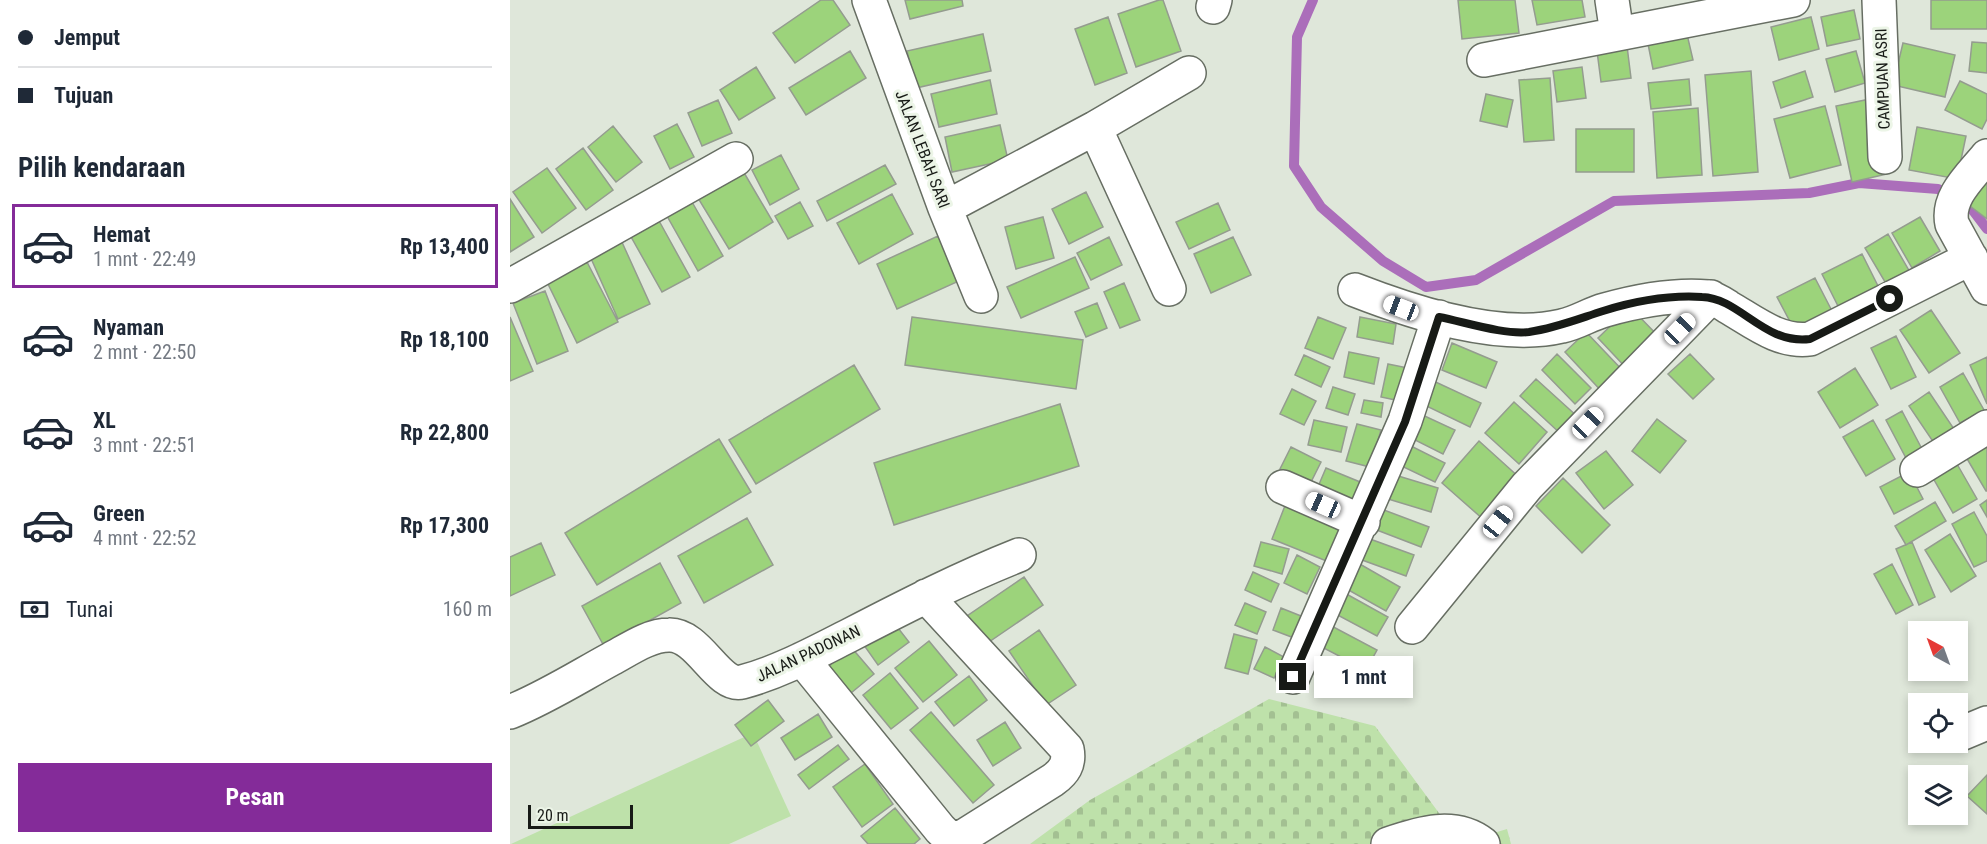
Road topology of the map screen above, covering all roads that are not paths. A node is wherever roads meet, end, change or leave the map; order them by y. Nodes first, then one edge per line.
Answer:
1 (869, 0) edge
2 (1612, 0) edge
3 (1793, 0) edge
4 (1879, 0) edge
5 (1741, 5) edge
6 (1617, 34) junction
7 (1484, 60) dead end
8 (1189, 73) dead end
9 (1095, 128) junction
10 (1987, 156) edge
11 (1885, 157) dead end
12 (736, 159) dead end
13 (945, 208) junction
14 (1971, 258) junction
15 (510, 286) edge
16 (1987, 288) edge
17 (1169, 289) dead end
18 (1355, 290) dead end
19 (981, 296) dead end
20 (1711, 297) junction
21 (1439, 317) junction
22 (1987, 427) edge
23 (1917, 470) dead end
24 (1283, 487) dead end
25 (1363, 522) junction
26 (1019, 555) dead end
27 (926, 596) junction
28 (1412, 627) dead end
29 (802, 659) junction
30 (1293, 677) dead end
31 (510, 712) edge
32 (1987, 723) edge
33 (1968, 731) edge
34 (1388, 844) edge
35 (1483, 844) edge

1 - 13 street, JALAN LEBAH SARI
2 - 6 street
3 - 5 street
4 - 11 street, CAMPUAN ASRI
5 - 6 street
6 - 7 street
8 - 9 street
9 - 13 street
9 - 17 street
10 - 14 street
12 - 15 street
13 - 19 street, JALAN LEBAH SARI
14 - 16 street
14 - 20 street
18 - 21 street
20 - 21 street
20 - 28 street
21 - 25 street
22 - 23 street
24 - 25 street
25 - 30 street
26 - 27 street, JALAN PADONAN
27 - 29 street, JALAN PADONAN
27 - 29 street
29 - 31 street, JALAN PADONAN
32 - 33 street
34 - 35 street

